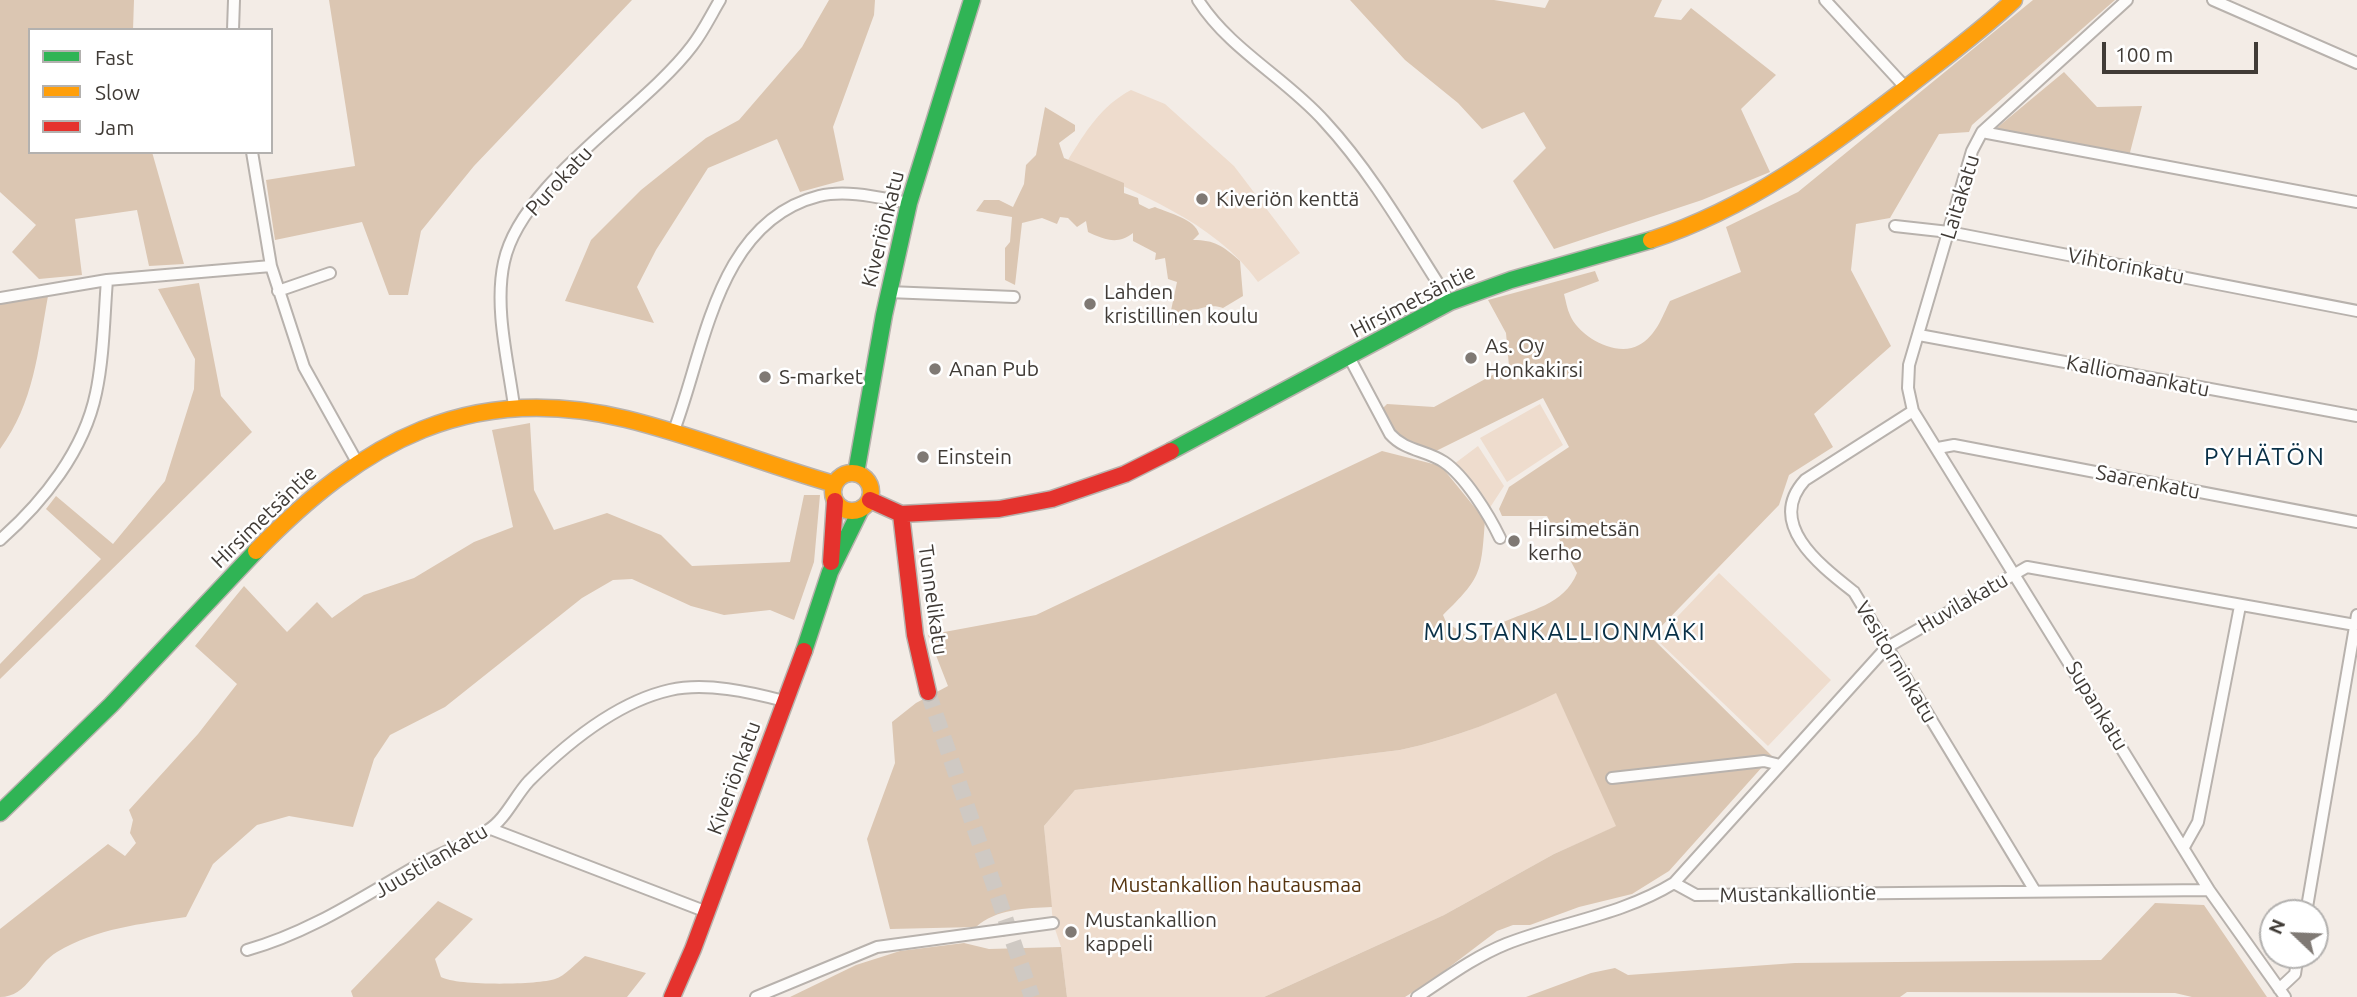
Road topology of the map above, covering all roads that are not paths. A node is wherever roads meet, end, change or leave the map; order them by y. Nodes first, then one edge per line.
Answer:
1 (234, 0) edge
2 (720, 0) edge
3 (972, 0) edge
4 (1198, 0) edge
5 (1825, 0) edge
6 (2014, 0) edge
7 (2127, 0) edge
8 (2213, 0) edge
9 (233, 28) edge
10 (2357, 63) edge
11 (1906, 88) junction
12 (1982, 132) junction
13 (252, 154) edge
14 (2357, 202) edge
15 (909, 203) junction
16 (1895, 226) dead end
17 (1949, 232) junction
18 (271, 266) junction
19 (330, 273) dead end
20 (107, 280) junction
21 (278, 291) junction
22 (888, 292) junction
23 (1014, 297) dead end
24 (0, 298) edge
25 (1450, 302) junction
26 (2357, 310) edge
27 (1919, 335) junction
28 (1349, 357) junction
29 (514, 406) junction
30 (1913, 411) junction
31 (2357, 416) edge
32 (673, 433) junction
33 (1938, 448) junction
34 (357, 463) junction
35 (856, 473) junction
36 (835, 493) junction
37 (865, 504) junction
38 (901, 513) junction
39 (2357, 522) edge
40 (1500, 538) dead end
41 (0, 540) edge
42 (830, 572) junction
43 (2016, 573) junction
44 (2240, 606) junction
45 (2356, 620) edge
46 (1886, 648) junction
47 (928, 692) tunnel mouth
48 (785, 701) junction
49 (1780, 765) junction
50 (1612, 778) dead end
51 (0, 813) edge
52 (491, 829) junction
53 (2183, 847) junction
54 (1674, 883) junction
55 (2209, 890) junction
56 (2035, 891) junction
57 (2309, 899) edge
58 (707, 912) junction
59 (1053, 923) dead end
60 (247, 950) dead end
61 (2296, 969) edge
62 (2282, 993) edge
63 (672, 997) edge
64 (756, 997) edge
65 (1417, 997) edge

1 - 9 street
2 - 29 street, Purokatu
3 - 15 street, Kiveriönkatu
4 - 25 street
5 - 11 street
6 - 11 street, Hirsimetsäntie
7 - 12 street, Laitakatu
8 - 10 street
11 - 25 street, Hirsimetsäntie
12 - 14 street
12 - 17 street, Laitakatu
13 - 18 street
15 - 22 street, Kiveriönkatu
15 - 32 street
16 - 17 street, Vihtorinkatu
17 - 26 street, Vihtorinkatu
17 - 27 street, Laitakatu
18 - 20 street
18 - 21 street
19 - 21 street
20 - 24 street
20 - 41 street
21 - 34 street
22 - 23 street
22 - 35 street, Kiveriönkatu
25 - 28 street, Hirsimetsäntie
27 - 30 street, Laitakatu
27 - 31 street, Kalliomaankatu
28 - 38 street, Hirsimetsäntie
28 - 40 street
29 - 32 street, Hirsimetsäntie
29 - 34 street, Hirsimetsäntie
30 - 33 street, Supankatu
30 - 46 street, Vesitorninkatu
32 - 36 street, Hirsimetsäntie
33 - 39 street, Saarenkatu
33 - 43 street, Supankatu
34 - 51 street, Hirsimetsäntie
35 - 36 street
35 - 37 street
36 - 37 street
36 - 42 street, Kiveriönkatu
37 - 38 street, Hirsimetsäntie
37 - 42 street, Kiveriönkatu
38 - 47 street, Tunnelikatu
42 - 48 street, Kiveriönkatu
43 - 44 street, Huvilakatu
43 - 46 street, Huvilakatu
43 - 53 street, Supankatu
44 - 45 street, Huvilakatu
44 - 53 street
45 - 57 street
46 - 49 street, Huvilakatu
46 - 56 street, Vesitorninkatu
48 - 52 street, Juustilankatu
48 - 58 street, Kiveriönkatu
49 - 50 street
49 - 54 street, Huvilakatu
52 - 58 street
52 - 60 street, Juustilankatu
53 - 55 street, Supankatu
54 - 56 street, Mustankalliontie
54 - 65 street
55 - 56 street, Mustankalliontie
55 - 62 street, Supankatu
58 - 63 street, Kiveriönkatu
59 - 64 street
61 - 62 street

